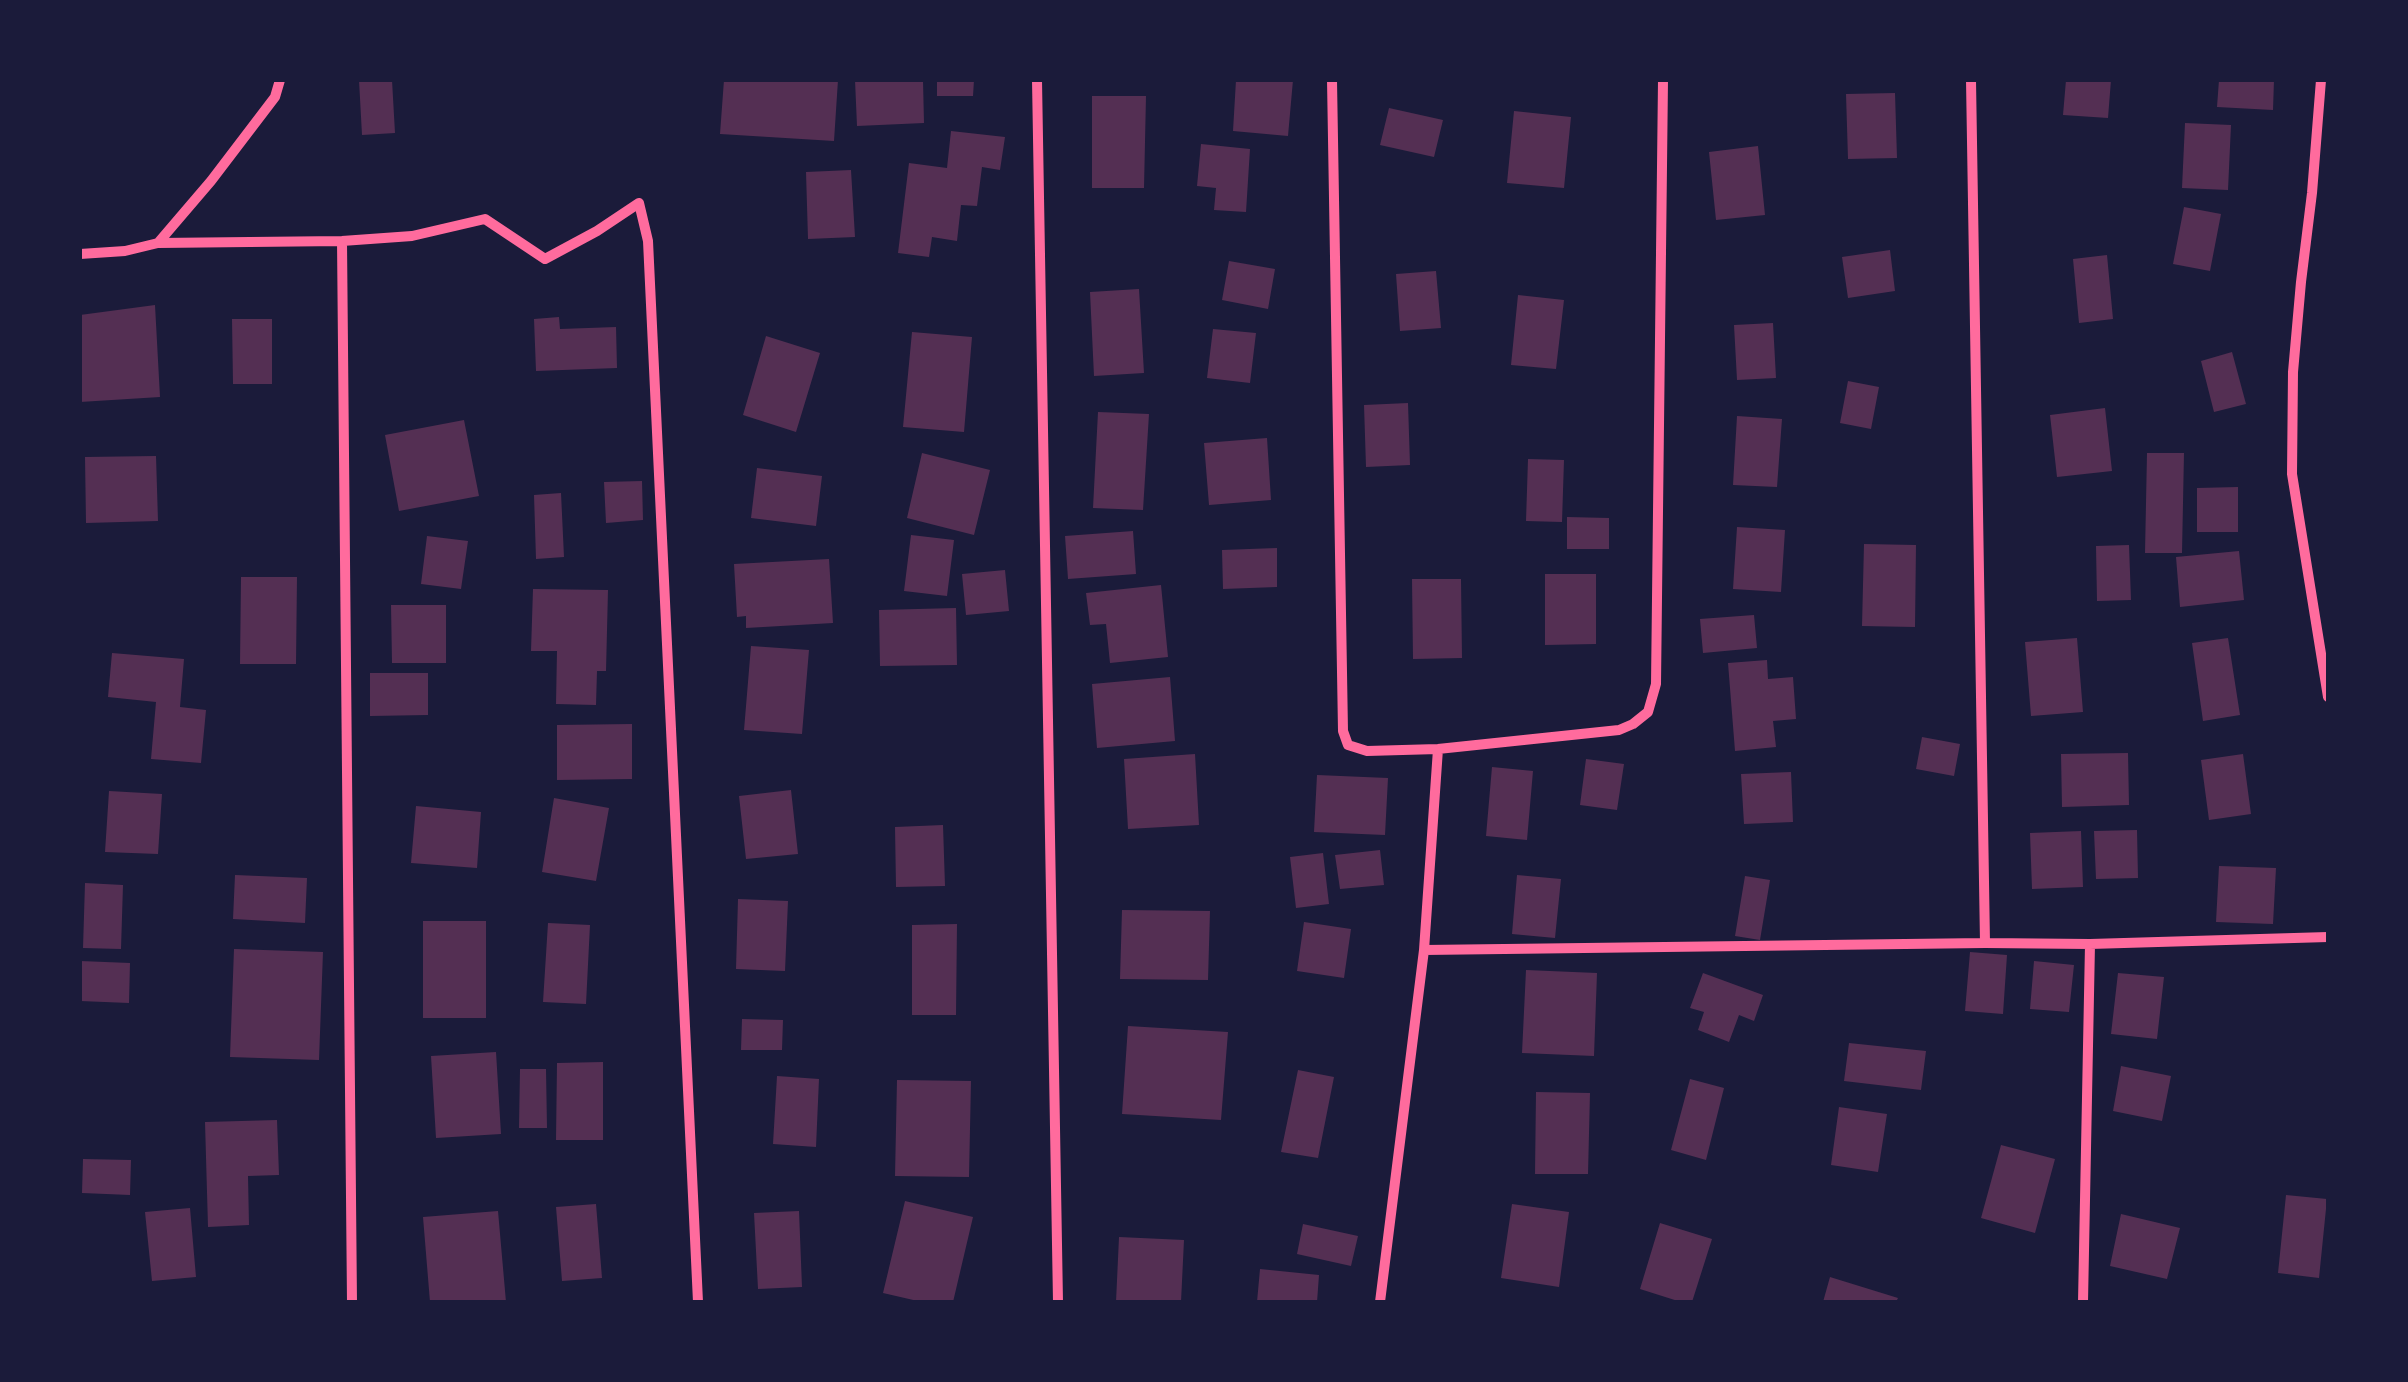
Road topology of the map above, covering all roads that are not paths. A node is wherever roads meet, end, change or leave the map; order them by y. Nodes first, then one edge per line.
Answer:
1 (280, 80) edge
2 (1037, 80) edge
3 (1332, 80) edge
4 (1663, 80) edge
5 (1971, 80) edge
6 (2322, 80) edge
7 (342, 241) junction
8 (158, 243) junction
9 (80, 254) edge
10 (2328, 697) edge
11 (1438, 749) junction
12 (2328, 937) edge
13 (1985, 944) junction
14 (2090, 944) junction
15 (1424, 950) junction
16 (352, 1302) edge
17 (698, 1302) edge
18 (1058, 1302) edge
19 (1380, 1302) edge
20 (2083, 1302) edge

1 - 8 street
2 - 18 street
3 - 11 street
4 - 11 street
5 - 13 street
6 - 10 street
7 - 8 street
7 - 16 street
7 - 17 street
8 - 9 street
11 - 15 street
12 - 14 street
13 - 14 street
13 - 15 street
14 - 20 street
15 - 19 street

